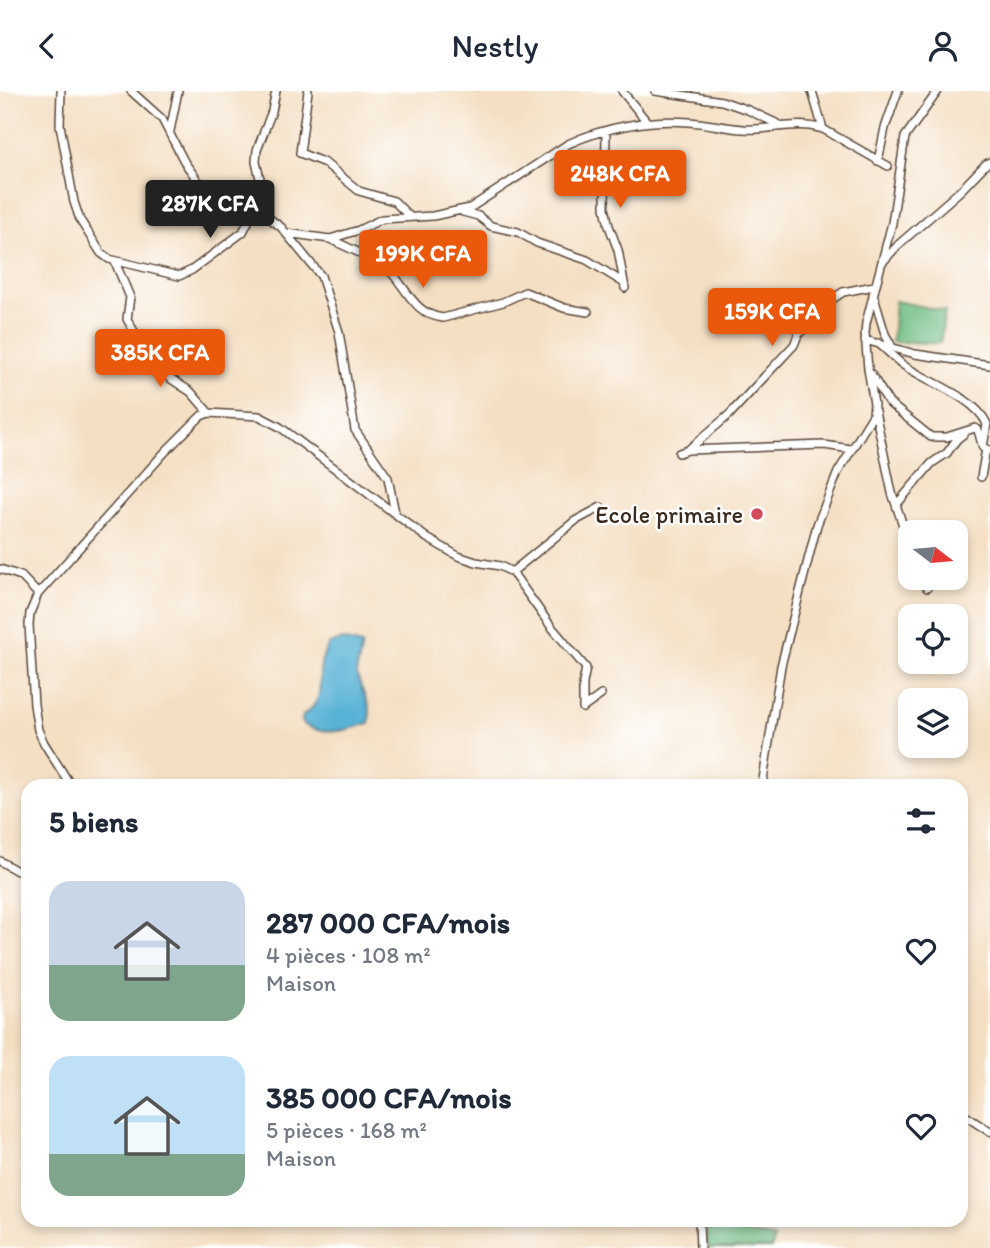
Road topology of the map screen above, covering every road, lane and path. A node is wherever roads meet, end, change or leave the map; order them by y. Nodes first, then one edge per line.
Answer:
1 (61, 91) edge
2 (131, 91) edge
3 (178, 91) edge
4 (276, 91) edge
5 (309, 91) edge
6 (622, 91) edge
7 (655, 91) edge
8 (812, 91) edge
9 (898, 91) edge
10 (936, 93) edge
11 (647, 122) junction
12 (782, 126) junction
13 (823, 129) junction
14 (170, 131) junction
15 (606, 132) junction
16 (878, 160) junction
17 (990, 162) edge
18 (888, 166) dead end
19 (251, 210) junction
20 (458, 211) junction
21 (410, 217) junction
22 (286, 233) junction
23 (330, 239) junction
24 (115, 262) junction
25 (879, 266) junction
26 (874, 290) junction
27 (588, 312) dead end
28 (865, 339) junction
29 (878, 343) junction
30 (891, 346) junction
31 (990, 365) edge
32 (868, 369) junction
33 (874, 404) junction
34 (209, 413) junction
35 (972, 429) junction
36 (851, 449) junction
37 (986, 449) edge
38 (981, 477) dead end
39 (897, 504) junction
40 (601, 507) dead end
41 (395, 513) junction
42 (902, 520) edge
43 (0, 569) edge
44 (512, 572) junction
45 (38, 594) junction
46 (601, 695) dead end
47 (67, 779) edge
48 (763, 779) edge
49 (0, 861) edge
50 (21, 870) edge
51 (968, 1118) edge
52 (990, 1132) edge
53 (699, 1227) edge
54 (700, 1248) edge

1 - 24 street
2 - 14 street
3 - 14 street
4 - 19 street
5 - 21 street
6 - 11 street
7 - 12 street
8 - 13 street
9 - 16 street
10 - 25 street
11 - 12 street
11 - 15 street
12 - 13 street
13 - 16 street
14 - 19 street
15 - 20 street
15 - 20 street
16 - 18 street
17 - 25 street
19 - 22 street
19 - 24 street
20 - 21 street
21 - 23 street
22 - 23 street
22 - 41 street
23 - 27 street
24 - 34 street
25 - 26 street
26 - 28 street
26 - 30 street
26 - 36 street
28 - 29 street
28 - 32 street
29 - 30 street
29 - 37 street
30 - 31 street
32 - 33 street
32 - 35 street
33 - 36 street
33 - 39 street
34 - 41 street
34 - 45 street
35 - 37 street
35 - 39 street
36 - 48 street
37 - 38 street
39 - 42 street
40 - 44 street
41 - 44 street
43 - 45 street
44 - 46 street
45 - 47 street
49 - 50 street
51 - 52 street
53 - 54 street

